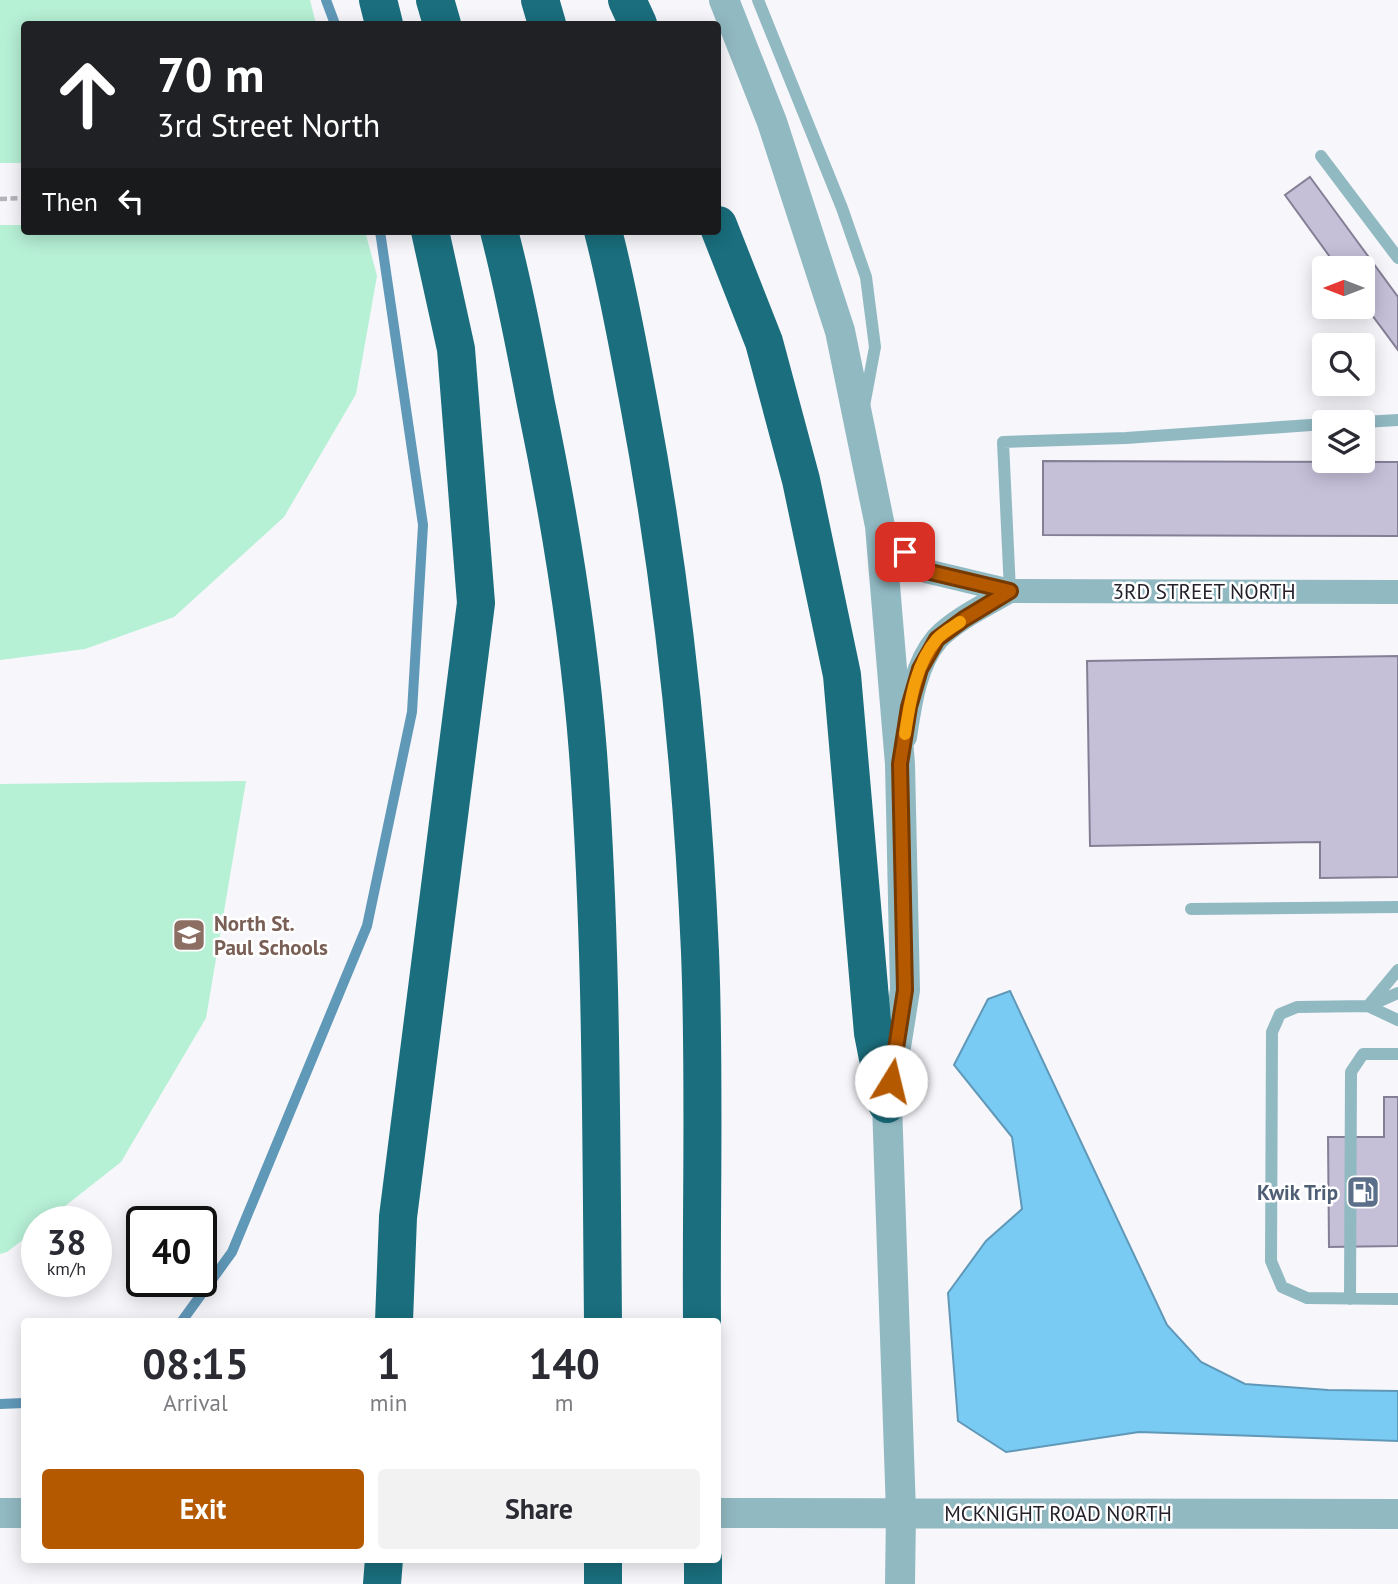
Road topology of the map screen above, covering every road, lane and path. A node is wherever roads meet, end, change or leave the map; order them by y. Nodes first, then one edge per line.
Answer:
1 (378, 0) edge
2 (435, 0) edge
3 (540, 0) edge
4 (627, 0) edge
5 (724, 0) edge
6 (758, 0) edge
7 (383, 21) edge
8 (441, 21) edge
9 (546, 21) edge
10 (637, 21) edge
11 (1321, 156) dead end
12 (21, 198) edge
13 (0, 199) edge
14 (721, 233) edge
15 (431, 235) edge
16 (500, 235) edge
17 (604, 235) edge
18 (1398, 258) edge
19 (1398, 419) edge
20 (1375, 421) edge
21 (1312, 425) edge
22 (861, 427) junction
23 (880, 526) junction
24 (1010, 591) junction
25 (1398, 592) edge
26 (900, 764) junction
27 (1398, 907) edge
28 (1191, 909) dead end
29 (1398, 970) edge
30 (1398, 993) edge
31 (1368, 1006) junction
32 (1398, 1020) edge
33 (1398, 1054) edge
34 (887, 1104) junction
35 (1350, 1299) junction
36 (1398, 1299) edge
37 (394, 1318) edge
38 (603, 1318) edge
39 (702, 1318) edge
40 (0, 1513) edge
41 (21, 1513) edge
42 (721, 1513) edge
43 (901, 1513) junction
44 (1398, 1514) edge
45 (384, 1563) edge
46 (603, 1563) edge
47 (703, 1563) edge
48 (382, 1584) edge
49 (603, 1584) edge
50 (703, 1584) edge
51 (900, 1584) edge

1 - 7 highway
2 - 8 highway
3 - 9 highway
4 - 10 highway
5 - 22 street
6 - 22 lane
11 - 18 lane
12 - 13 path
14 - 34 highway
15 - 37 highway
16 - 38 highway
17 - 39 highway
19 - 20 lane
21 - 24 lane
22 - 23 street
23 - 24 street, 3RD STREET NORTH
23 - 26 street
24 - 25 street, 3RD STREET NORTH
24 - 26 street
26 - 34 street
27 - 28 lane
29 - 31 lane
30 - 31 lane
31 - 32 lane
31 - 35 lane
33 - 35 lane
34 - 43 street
35 - 36 lane
40 - 41 street
42 - 43 street, MCKNIGHT ROAD NORTH
43 - 44 street, MCKNIGHT ROAD NORTH
43 - 51 street
45 - 48 highway
46 - 49 highway
47 - 50 highway

